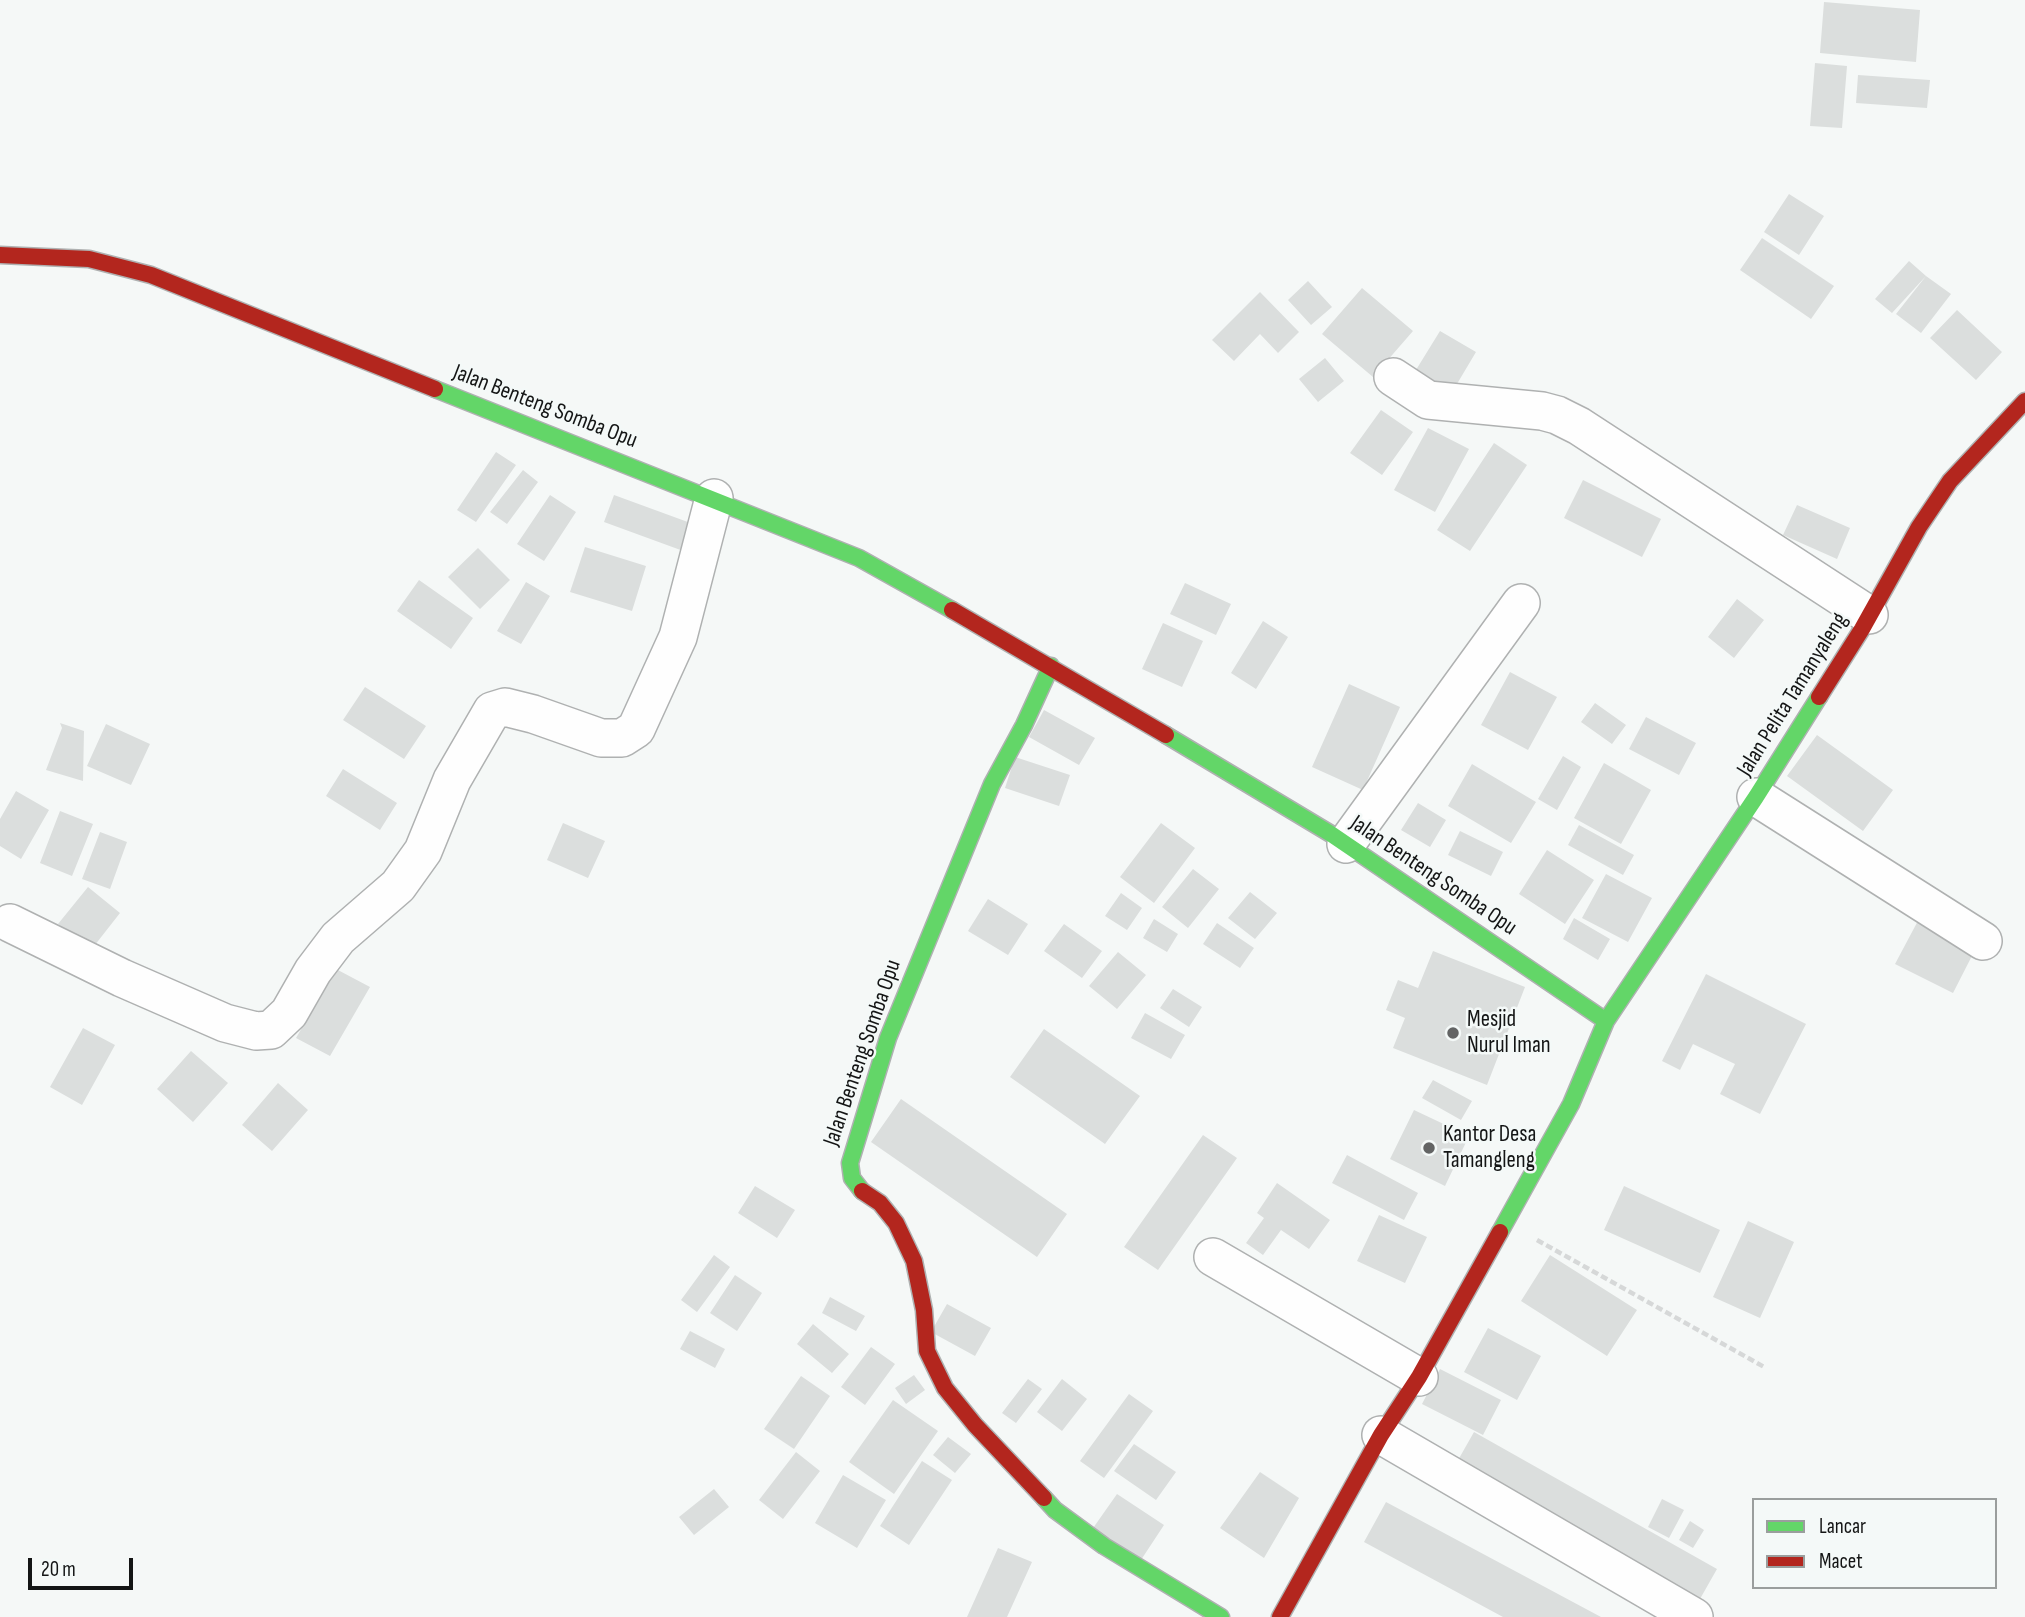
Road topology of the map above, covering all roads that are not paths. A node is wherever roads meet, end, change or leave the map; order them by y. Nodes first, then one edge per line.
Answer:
1 (0, 255) edge
2 (1393, 377) dead end
3 (2025, 401) edge
4 (714, 498) junction
5 (1521, 603) dead end
6 (1869, 615) junction
7 (1051, 666) junction
8 (1756, 797) junction
9 (1346, 844) junction
10 (10, 923) dead end
11 (1983, 941) dead end
12 (1606, 1021) junction
13 (1213, 1257) dead end
14 (1419, 1377) junction
15 (1381, 1435) junction
16 (1221, 1617) edge
17 (1280, 1617) edge
18 (1694, 1617) edge

1 - 4 street, Jalan Benteng Somba Opu
2 - 6 street
3 - 6 street, Jalan Pelita Tamanyaleng
4 - 7 street, Jalan Benteng Somba Opu
4 - 10 street
5 - 9 street
6 - 8 street, Jalan Pelita Tamanyaleng
7 - 9 street, Jalan Benteng Somba Opu
7 - 16 street, Jalan Benteng Somba Opu
8 - 11 street
8 - 12 street, Jalan Pelita Tamanyaleng
9 - 12 street, Jalan Benteng Somba Opu
12 - 14 street, Jalan Pelita Tamanyaleng
13 - 14 street
14 - 15 street, Jalan Pelita Tamanyaleng
15 - 17 street, Jalan Pelita Tamanyaleng
15 - 18 street

